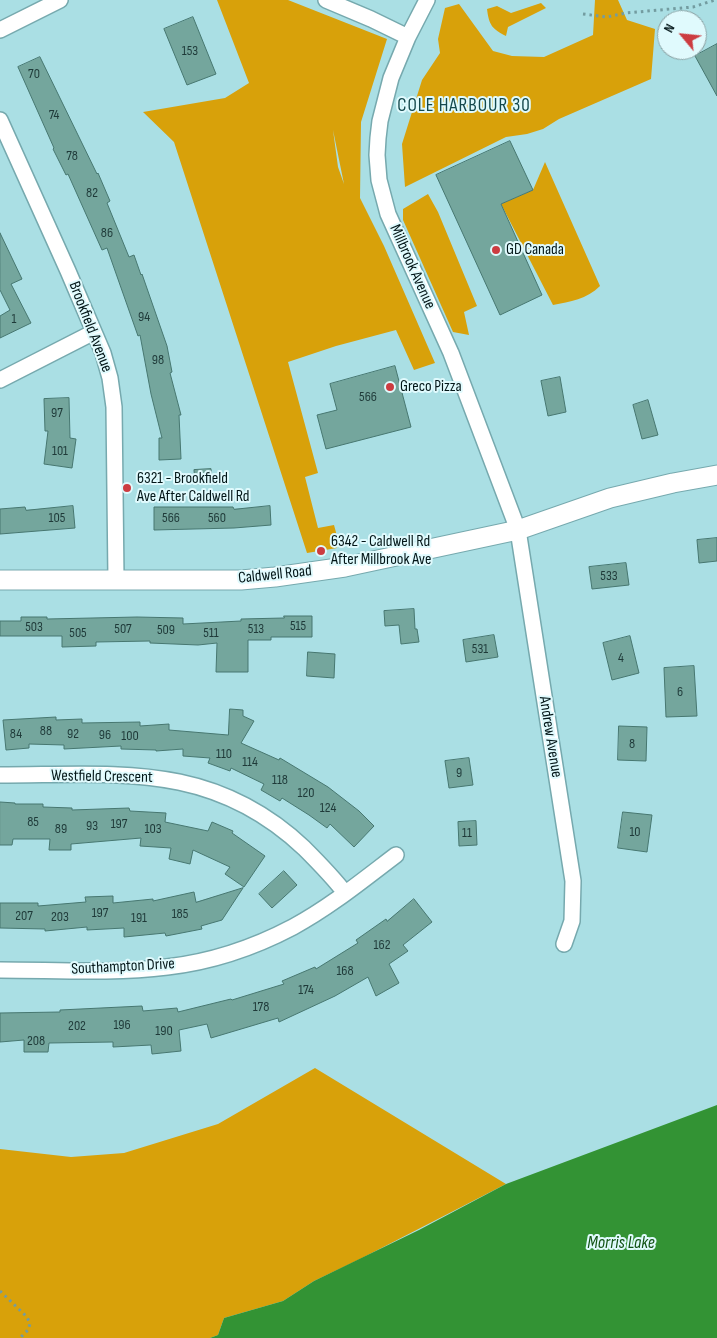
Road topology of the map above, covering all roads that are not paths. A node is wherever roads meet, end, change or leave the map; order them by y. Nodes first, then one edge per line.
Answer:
1 (60, 0) edge
2 (326, 0) edge
3 (427, 0) edge
4 (0, 30) edge
5 (408, 37) junction
6 (0, 120) edge
7 (94, 332) junction
8 (0, 380) edge
9 (717, 475) edge
10 (518, 530) junction
11 (116, 579) junction
12 (0, 580) edge
13 (0, 775) edge
14 (396, 856) dead end
15 (345, 893) junction
16 (564, 944) dead end
17 (0, 970) edge

1 - 4 street
2 - 5 street
3 - 5 street, Millbrook Avenue
5 - 10 street, Millbrook Avenue
6 - 7 street, Brookfield Avenue
7 - 8 street
7 - 11 street, Brookfield Avenue
9 - 10 street, Caldwell Road
10 - 11 street, Caldwell Road
10 - 16 street, Andrew Avenue
11 - 12 street, Caldwell Road
13 - 15 street, Westfield Crescent
14 - 15 street, Southampton Drive
15 - 17 street, Southampton Drive

